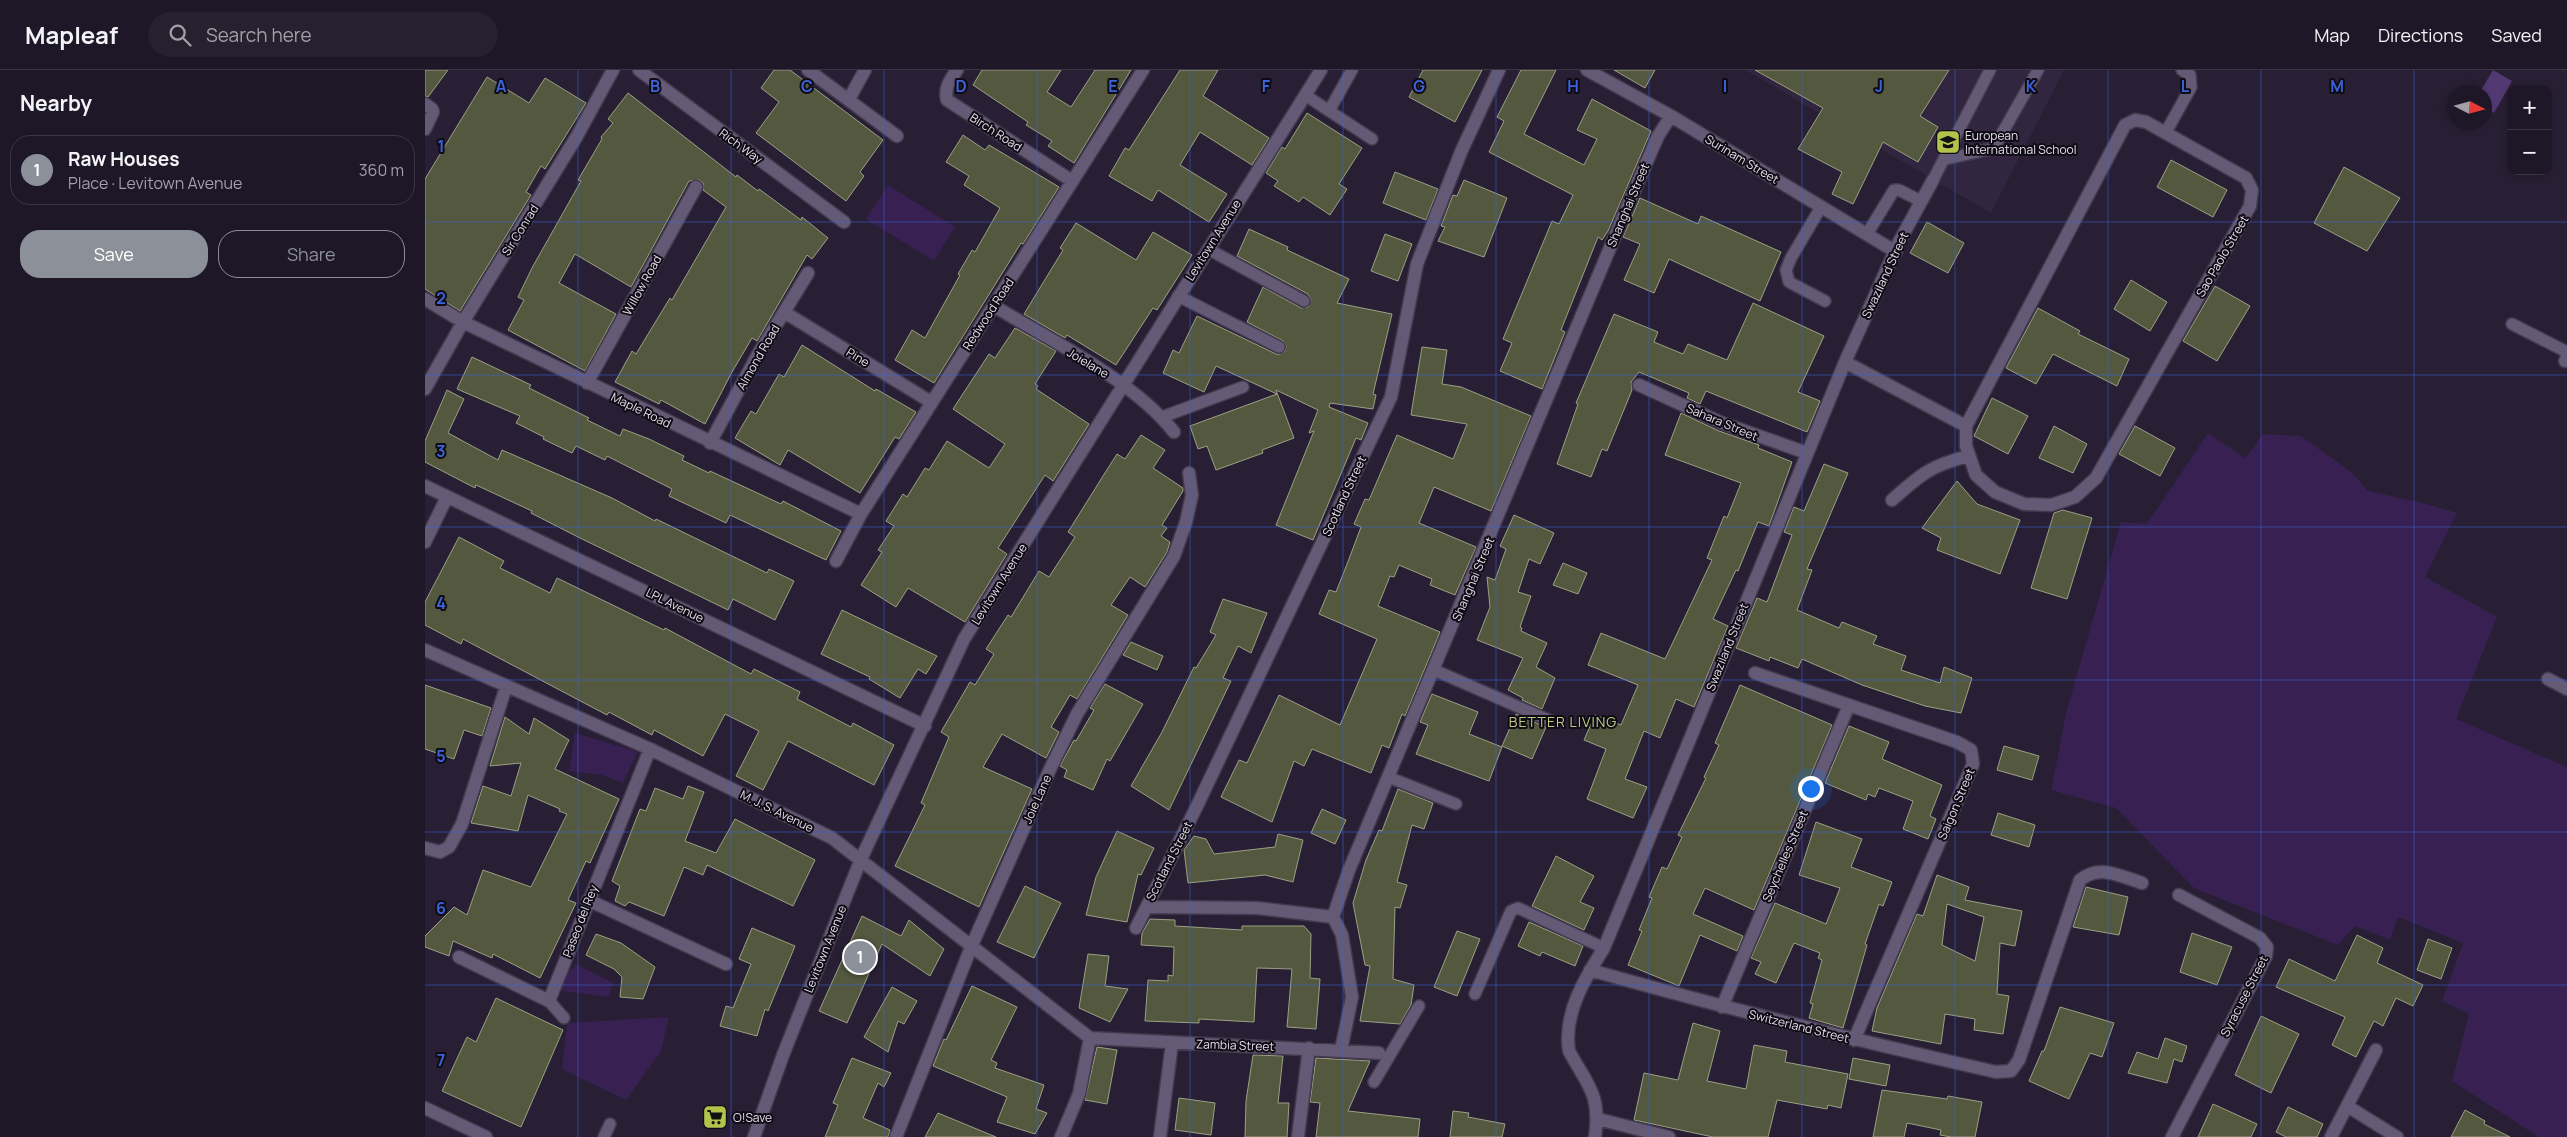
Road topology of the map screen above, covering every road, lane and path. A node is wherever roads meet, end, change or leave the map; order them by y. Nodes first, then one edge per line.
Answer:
1 (613, 70) edge
2 (639, 70) edge
3 (809, 70) edge
4 (865, 70) edge
5 (957, 70) edge
6 (1143, 70) edge
7 (1321, 70) edge
8 (1352, 70) edge
9 (1499, 70) edge
10 (1587, 70) edge
11 (1990, 70) edge
12 (2038, 70) edge
13 (2182, 70) edge
14 (1305, 96) junction
15 (849, 99) junction
16 (425, 104) edge
17 (1329, 111) junction
18 (1671, 116) junction
19 (425, 129) edge
20 (2165, 132) junction
21 (897, 136) dead end
22 (1372, 139) dead end
23 (1946, 159) junction
24 (1933, 180) joint
25 (1073, 181) junction
26 (696, 187) dead end
27 (1921, 201) junction
28 (1821, 207) junction
29 (844, 222) dead end
30 (1867, 234) junction
31 (1208, 249) junction
32 (1896, 252) junction
33 (808, 273) dead end
34 (1178, 296) junction
35 (425, 299) edge
36 (1304, 301) dead end
37 (1825, 301) dead end
38 (994, 306) junction
39 (784, 312) junction
40 (463, 322) junction
41 (2512, 324) dead end
42 (1279, 347) dead end
43 (2566, 357) edge
44 (1845, 362) junction
45 (587, 383) junction
46 (1123, 384) junction
47 (1639, 385) dead end
48 (1243, 386) dead end
49 (425, 390) edge
50 (931, 402) junction
51 (1162, 417) junction
52 (1966, 426) junction
53 (1174, 432) dead end
54 (710, 443) junction
55 (1807, 453) junction
56 (1969, 456) junction
57 (1189, 473) dead end
58 (425, 486) edge
59 (447, 497) junction
60 (1892, 500) dead end
61 (861, 514) junction
62 (425, 542) edge
63 (836, 561) dead end
64 (425, 650) edge
65 (1434, 670) junction
66 (1755, 673) dead end
67 (2548, 679) dead end
68 (506, 687) junction
69 (2567, 689) edge
70 (1849, 704) junction
71 (1553, 722) dead end
72 (925, 726) junction
73 (650, 749) junction
74 (1388, 777) junction
75 (1456, 804) dead end
76 (425, 848) edge
77 (861, 859) junction
78 (2142, 882) dead end
79 (2179, 895) dead end
80 (588, 900) junction
81 (1147, 906) junction
82 (1333, 917) junction
83 (1136, 928) dead end
84 (972, 944) junction
85 (1603, 948) junction
86 (459, 957) dead end
87 (726, 964) dead end
88 (1590, 970) junction
89 (1475, 994) dead end
90 (549, 1001) junction
91 (1419, 1006) dead end
92 (1722, 1007) junction
93 (564, 1018) dead end
94 (1090, 1038) junction
95 (1854, 1040) junction
96 (1172, 1043) junction
97 (1309, 1048) junction
98 (1341, 1050) junction
99 (2376, 1050) dead end
100 (1385, 1053) junction
101 (1374, 1082) dead end
102 (2347, 1106) junction
103 (425, 1108) edge
104 (1598, 1119) junction
105 (610, 1124) dead end
106 (486, 1137) edge
107 (604, 1137) edge
108 (754, 1137) edge
109 (896, 1137) edge
110 (1061, 1137) edge
111 (1160, 1137) edge
112 (1298, 1137) edge
113 (1595, 1137) edge
114 (1669, 1137) edge
115 (2172, 1137) edge
116 (2331, 1137) edge
117 (2397, 1137) edge

1 - 40 street, Sir Conrad
2 - 29 street, Rich Way
3 - 15 street
4 - 15 street
5 - 25 street, Birch Road
6 - 25 street, Redwood Road
7 - 14 street, Levitown Avenue
8 - 17 lane
9 - 81 street, Scotland Street
10 - 18 street, Surinam Street
11 - 23 lane
12 - 23 lane
13 - 20 lane
14 - 17 lane
14 - 31 street, Levitown Avenue
15 - 21 street
16 - 19 street
17 - 22 lane
18 - 28 street, Surinam Street
18 - 65 street, Shanghai Street
20 - 52 street, Sao Paolo Street
20 - 56 street, Sao Paolo Street
23 - 24 lane
24 - 27 street, Swaziland Street
25 - 38 street, Redwood Road
26 - 45 street, Willow Road
27 - 30 lane
27 - 32 street, Swaziland Street
28 - 30 street, Surinam Street
28 - 37 lane
30 - 32 street, Surinam Street
31 - 34 street, Levitown Avenue
31 - 36 lane
32 - 44 street, Swaziland Street
33 - 39 street, Almond Road
34 - 42 lane
34 - 46 street, Levitown Avenue
35 - 40 street, Maple Road
38 - 46 street, Joielane
38 - 50 street, Redwood Road
39 - 50 street, Pine
39 - 54 street, Almond Road
40 - 45 street, Maple Road
40 - 49 street, Sir Conrad
41 - 43 lane
44 - 52 street
44 - 55 street, Swaziland Street
45 - 54 street, Maple Road
46 - 51 street, Joielane
46 - 72 street, Levitown Avenue
47 - 55 street, Sahara Street
48 - 51 lane
50 - 61 street, Redwood Road
51 - 53 street, Joielane
52 - 56 street, Sao Paolo Street
54 - 61 street, Maple Road
55 - 85 street, Swaziland Street
56 - 60 street
57 - 84 street, Joie Lane
58 - 59 street, LPL Avenue
59 - 62 street
59 - 72 street, LPL Avenue
61 - 63 street, Redwood Road
64 - 68 street, M. J. S. Avenue
65 - 71 lane
65 - 74 street, Shanghai Street
66 - 70 street, Saigon Street
67 - 69 street
68 - 73 street, M. J. S. Avenue
68 - 76 street
70 - 92 street, Seychelles Street
70 - 95 street, Saigon Street
72 - 77 street, Levitown Avenue
73 - 77 street, M. J. S. Avenue
73 - 80 street, Paseo del Rey
74 - 75 lane
74 - 82 street, Shanghai Street
77 - 84 street, M. J. S. Avenue
77 - 108 street, Levitown Avenue
78 - 95 street, Switzerland Street
79 - 115 street, Syracuse Street
80 - 87 street
80 - 90 street, Paseo del Rey
81 - 82 street, Scotland Street
81 - 83 street, Scotland Street
82 - 98 street
84 - 94 street, M. J. S. Avenue
84 - 109 street, Joie Lane
85 - 88 street, Swaziland Street
85 - 89 lane
86 - 90 street
88 - 92 street, Switzerland Street
88 - 104 street, Swaziland Street
90 - 93 lane
91 - 100 lane
92 - 95 street, Switzerland Street
94 - 96 street, Zambia Street
94 - 110 street
96 - 97 street, Zambia Street
96 - 111 street
97 - 98 street, Zambia Street
97 - 112 street
98 - 100 street, Zambia Street
99 - 102 street
100 - 101 lane
102 - 116 street
102 - 117 street
103 - 106 street
104 - 113 street, Swaziland Street
104 - 114 street
105 - 107 lane

